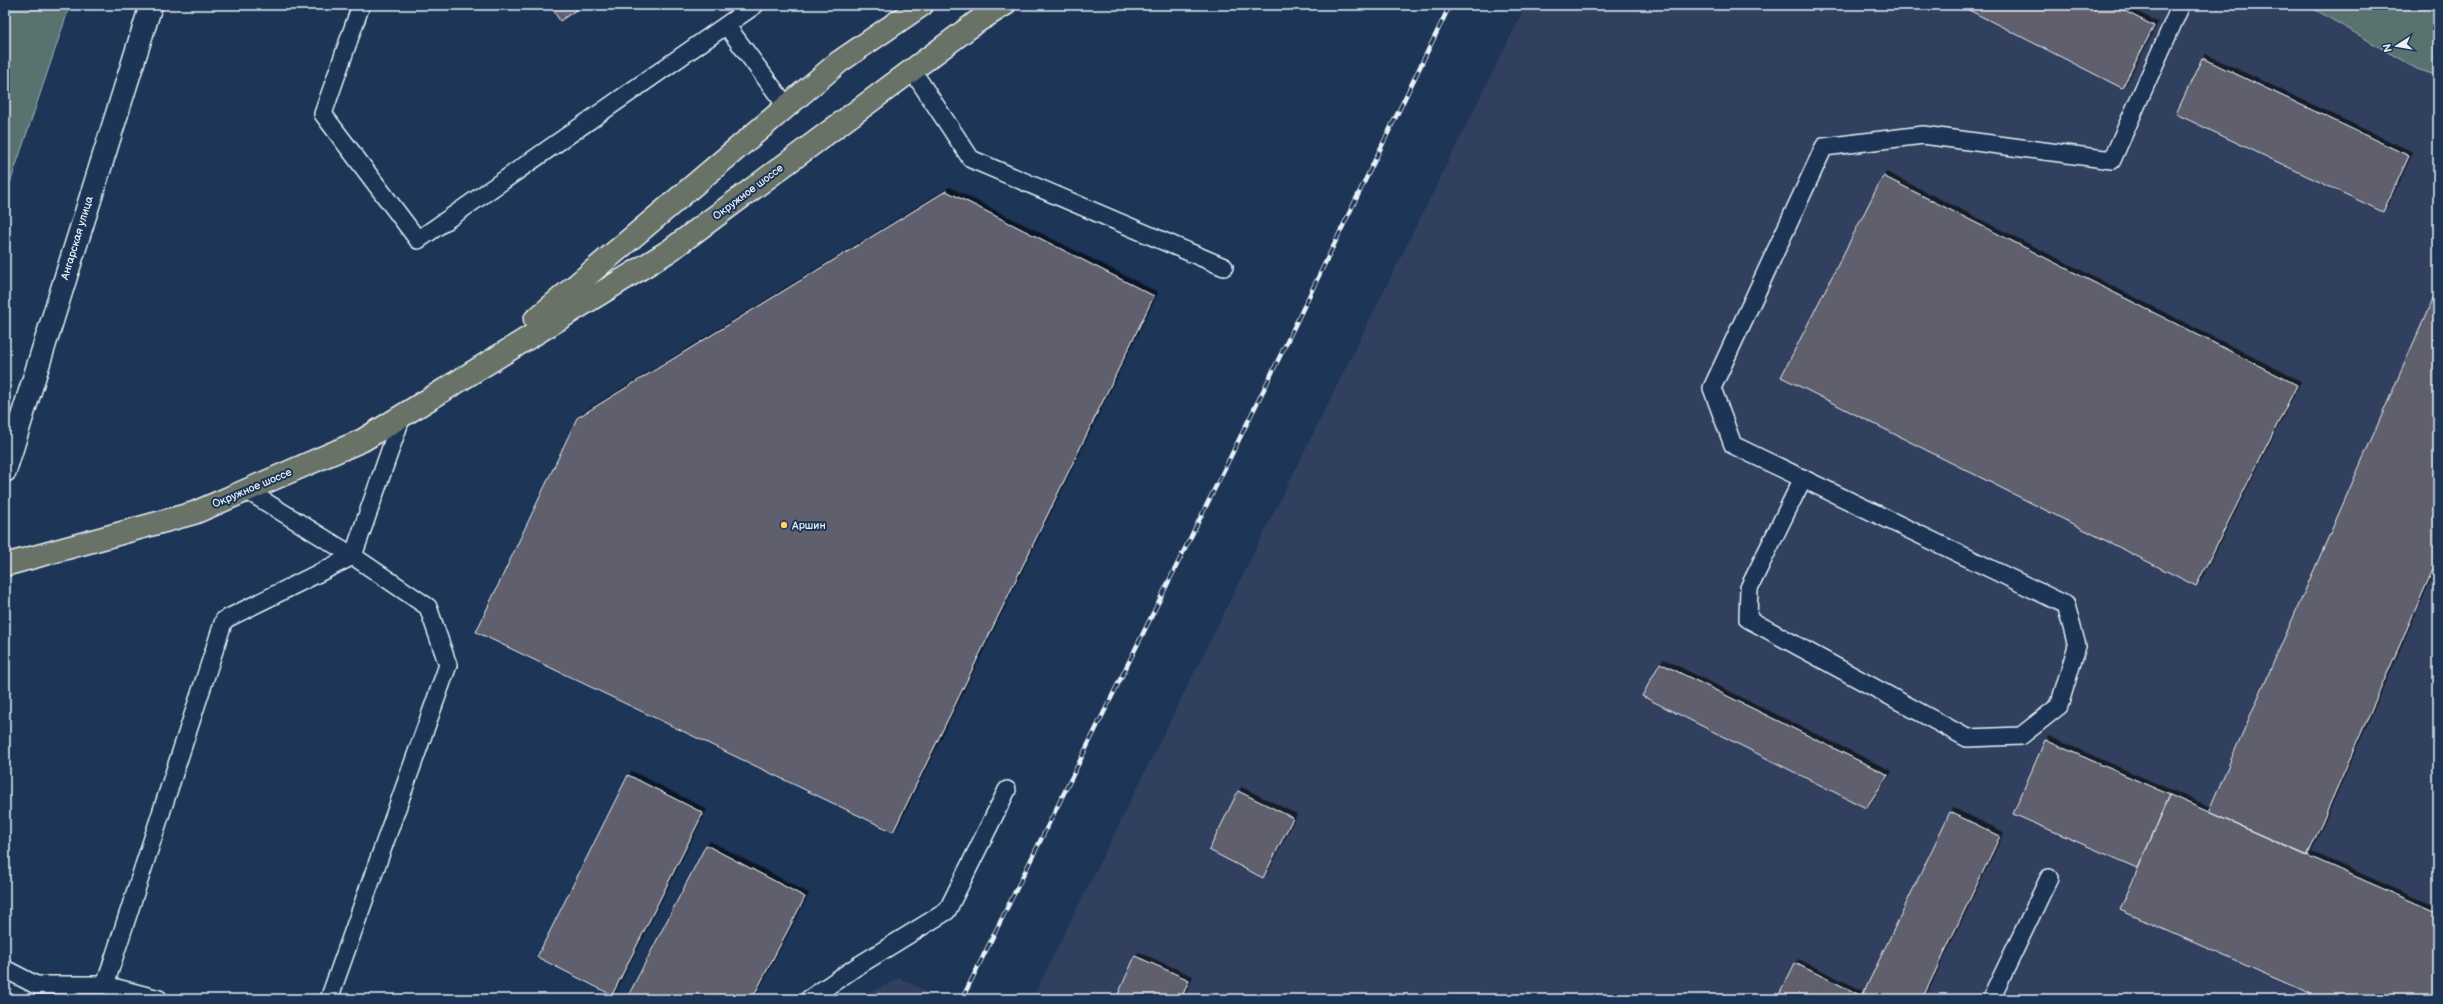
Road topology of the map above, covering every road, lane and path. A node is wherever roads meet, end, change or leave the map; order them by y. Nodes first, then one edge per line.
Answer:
1 (151, 5) edge
2 (361, 5) edge
3 (755, 5) edge
4 (922, 5) edge
5 (1004, 5) edge
6 (2181, 5) edge
7 (726, 25) junction
8 (912, 70) junction
9 (787, 107) junction
10 (1224, 267) dead end
11 (481, 366) junction
12 (403, 413) junction
13 (5, 471) edge
14 (1803, 478) junction
15 (246, 490) junction
16 (354, 556) junction
17 (5, 565) edge
18 (1007, 790) dead end
19 (2050, 878) dead end
20 (5, 969) edge
21 (36, 985) junction
22 (105, 985) junction
23 (48, 999) edge
24 (159, 999) edge
25 (329, 999) edge
26 (809, 999) edge
27 (1991, 999) edge

1 - 13 street, Ангарская улица
2 - 7 lane
3 - 7 lane
4 - 9 main road, Окружное шоссе
5 - 8 main road, Окружное шоссе
6 - 14 lane
7 - 9 lane
8 - 10 lane
8 - 11 main road, Окружное шоссе
9 - 11 main road, Окружное шоссе
11 - 12 main road, Окружное шоссе
12 - 15 main road, Окружное шоссе
12 - 16 lane
14 - 14 lane
15 - 16 lane
15 - 17 main road, Окружное шоссе
16 - 22 lane
16 - 25 lane
18 - 26 lane
19 - 27 lane
20 - 21 lane
21 - 22 lane
21 - 23 lane
22 - 24 lane

